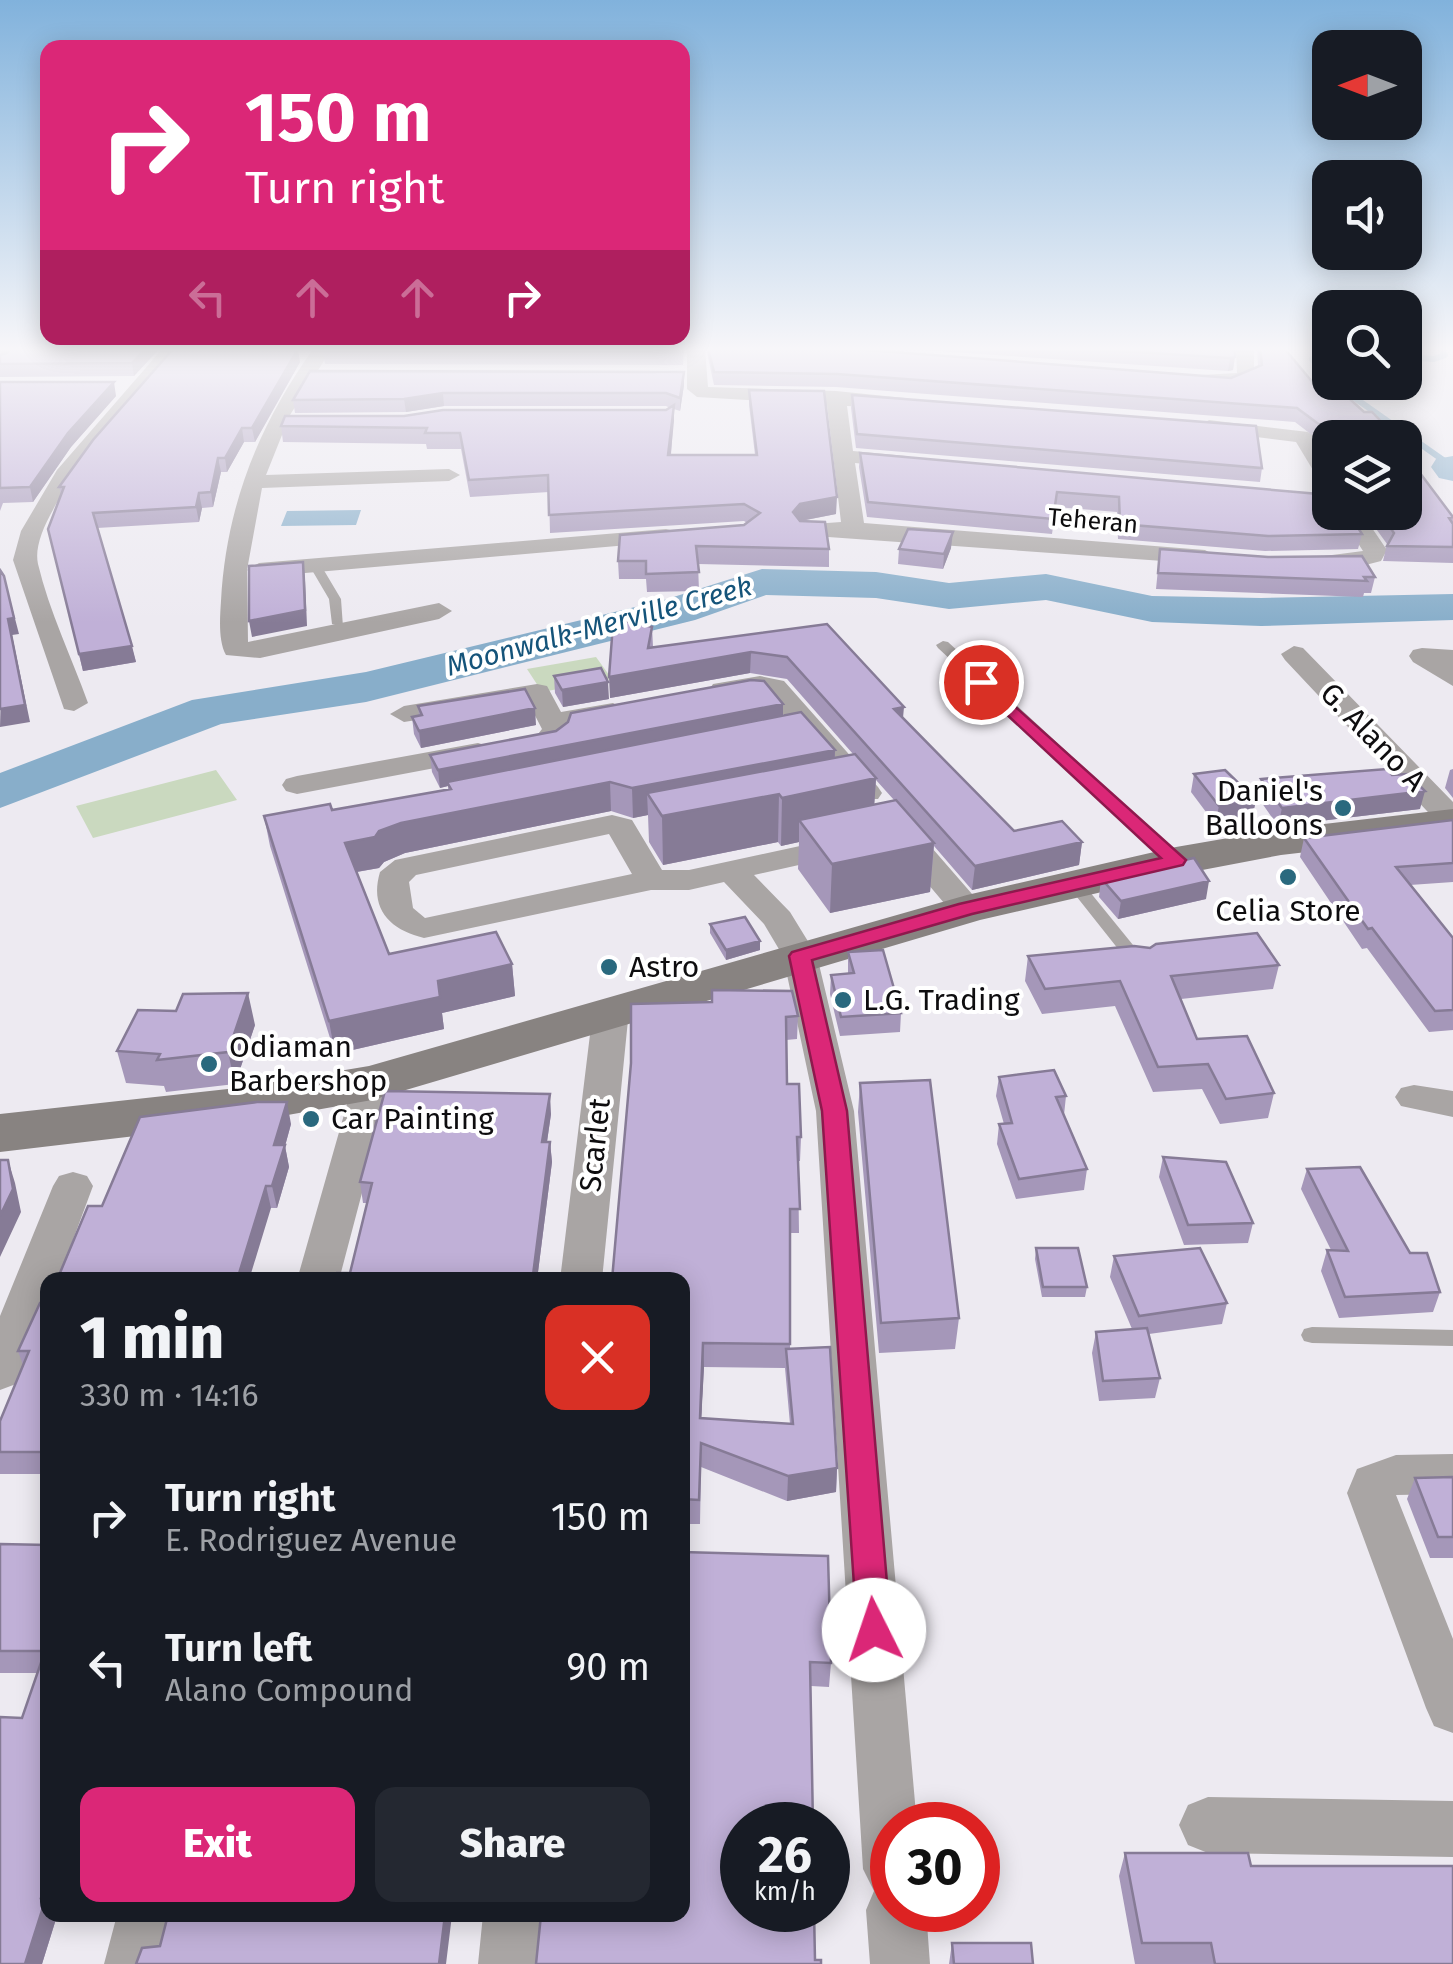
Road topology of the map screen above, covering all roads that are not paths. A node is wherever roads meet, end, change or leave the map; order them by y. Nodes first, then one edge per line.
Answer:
1 (94, 440) edge
2 (271, 440) edge
3 (841, 440) edge
4 (843, 456) junction
5 (921, 463) edge
6 (449, 475) dead end
7 (253, 482) junction
8 (853, 529) junction
9 (808, 530) edge
10 (1361, 530) edge
11 (688, 535) edge
12 (1226, 559) edge
13 (13, 562) edge
14 (1284, 562) edge
15 (315, 565) junction
16 (234, 572) junction
17 (439, 611) dead end
18 (338, 624) dead end
19 (943, 646) dead end
20 (1294, 654) dead end
21 (1441, 656) edge
22 (1453, 678) edge
23 (693, 696) edge
24 (74, 703) dead end
25 (634, 707) edge
26 (404, 714) dead end
27 (556, 722) junction
28 (810, 727) junction
29 (771, 735) edge
30 (401, 767) junction
31 (298, 785) dead end
32 (861, 787) junction
33 (416, 794) edge
34 (824, 794) edge
35 (1453, 821) edge
36 (658, 827) edge
37 (625, 833) junction
38 (902, 833) junction
39 (1176, 860) junction
40 (731, 870) junction
41 (651, 880) junction
42 (1075, 884) junction
43 (967, 909) junction
44 (800, 956) junction
45 (1140, 966) edge
46 (611, 1010) junction
47 (372, 1083) junction
48 (1414, 1097) dead end
49 (1453, 1104) edge
50 (0, 1133) edge
51 (73, 1186) dead end
52 (320, 1272) edge
53 (582, 1272) edge
54 (1312, 1336) dead end
55 (1453, 1338) edge
56 (0, 1372) edge
57 (1453, 1474) edge
58 (1453, 1708) edge
59 (887, 1802) edge
60 (1208, 1825) dead end
61 (1453, 1829) edge
62 (146, 1922) edge
63 (512, 1922) edge
64 (898, 1932) edge
65 (134, 1964) edge
66 (508, 1964) edge
67 (900, 1964) edge

1 - 13 street
2 - 7 street
3 - 4 street
4 - 5 street
4 - 8 street
6 - 7 street
7 - 16 street
8 - 9 street, Teheran
8 - 12 street, Teheran
10 - 14 street
11 - 15 street
13 - 24 street
15 - 16 street
15 - 18 lane
16 - 17 street
19 - 39 lane
20 - 35 street, G. Alano A
21 - 22 street
23 - 28 street
25 - 27 street
26 - 27 street
27 - 30 street
28 - 29 street
28 - 32 street
30 - 31 street
30 - 33 street
32 - 34 street
32 - 38 street
35 - 39 main road
36 - 37 street
37 - 41 street
37 - 41 street
38 - 40 street
38 - 43 street
39 - 42 main road
40 - 41 street
40 - 44 street
42 - 43 main road
42 - 45 lane
43 - 44 main road
44 - 46 main road
44 - 59 street
46 - 47 main road
46 - 53 street, Scarlet
47 - 50 main road
47 - 52 street
48 - 49 street
51 - 56 street
54 - 55 lane
57 - 58 street
60 - 61 street
62 - 65 street
63 - 66 street
64 - 67 street

